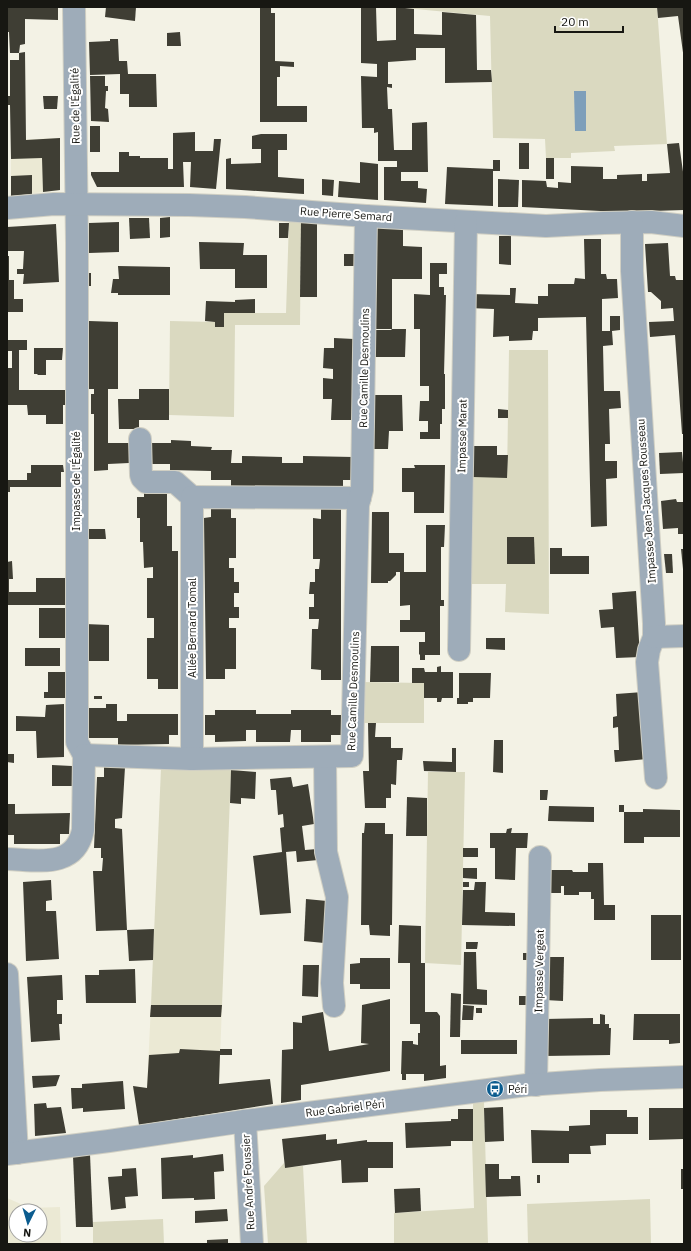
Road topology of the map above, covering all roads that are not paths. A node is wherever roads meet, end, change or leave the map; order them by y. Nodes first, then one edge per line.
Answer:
1 (74, 7) edge
2 (76, 205) junction
3 (7, 208) edge
4 (366, 216) junction
5 (466, 222) junction
6 (632, 222) junction
7 (684, 226) edge
8 (140, 439) dead end
9 (192, 497) junction
10 (360, 498) junction
11 (684, 636) edge
12 (654, 637) junction
13 (458, 650) dead end
14 (84, 755) junction
15 (325, 757) junction
16 (192, 758) junction
17 (656, 778) dead end
18 (540, 857) dead end
19 (7, 859) edge
20 (7, 974) edge
21 (334, 1006) dead end
22 (684, 1077) edge
23 (536, 1085) junction
24 (245, 1121) junction
25 (12, 1154) edge
26 (252, 1244) edge

1 - 2 street, Rue de l'Égalité
2 - 3 street, Rue Pierre Semard
2 - 4 street, Rue Pierre Semard
2 - 14 street, Impasse de l'Égalité
4 - 5 street, Rue Pierre Semard
4 - 10 street, Rue Camille Desmoulins
5 - 6 street, Rue Pierre Semard
5 - 13 street, Impasse Marat
6 - 7 street, Rue Pierre Semard
6 - 12 street, Impasse Jean-Jacques Rousseau
8 - 9 street
9 - 10 street
9 - 16 street, Allée Bernard Tomal
10 - 15 street, Rue Camille Desmoulins
11 - 12 street
12 - 17 street, Impasse Jean-Jacques Rousseau
14 - 16 street, Rue Camille Desmoulins
14 - 19 street
15 - 16 street, Rue Camille Desmoulins
15 - 21 street
18 - 23 street, Impasse Vergeat
20 - 25 street
22 - 23 street, Rue Gabriel Péri
23 - 24 street, Rue Gabriel Péri
24 - 25 street, Rue Gabriel Péri
24 - 26 street, Rue André Foussier

